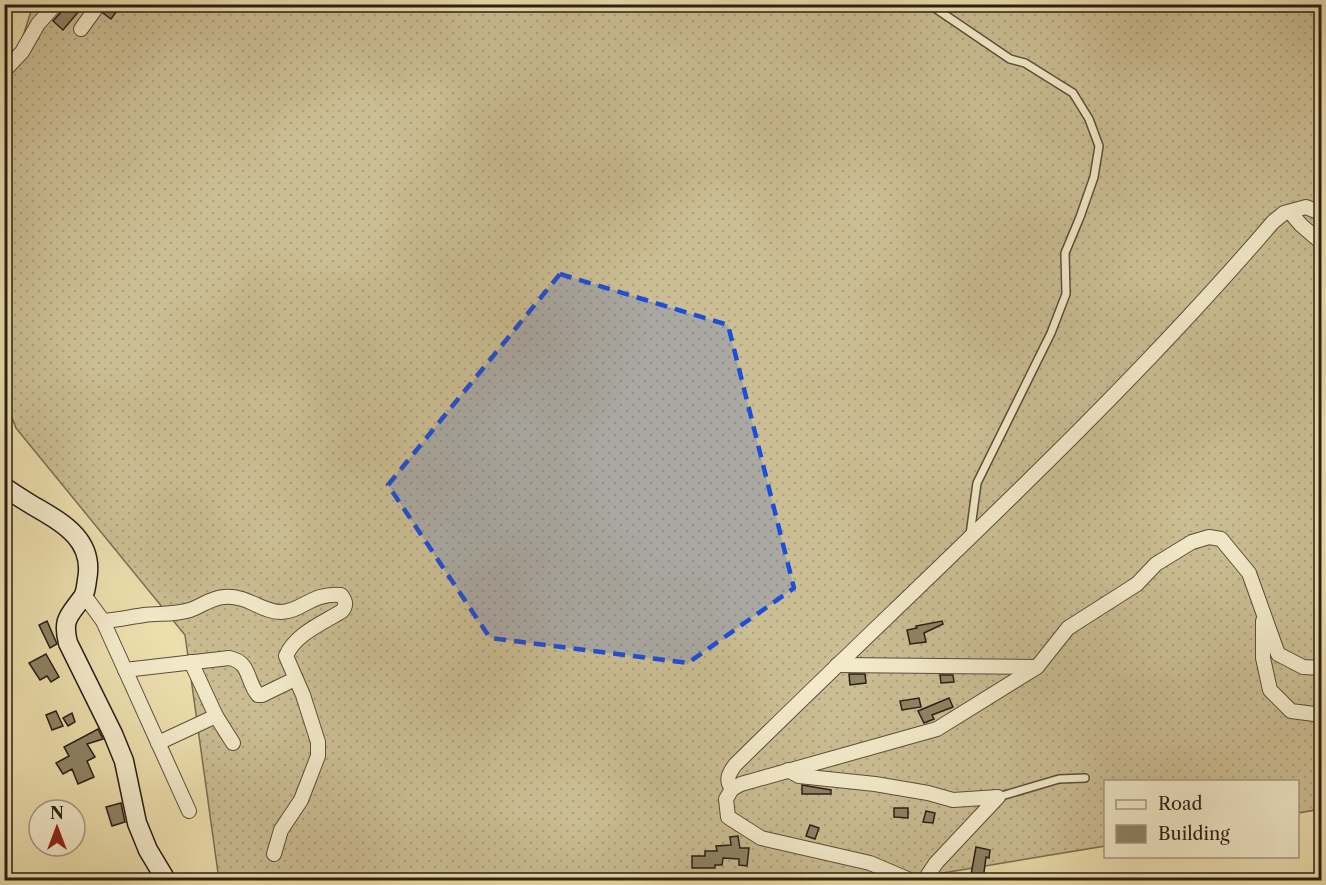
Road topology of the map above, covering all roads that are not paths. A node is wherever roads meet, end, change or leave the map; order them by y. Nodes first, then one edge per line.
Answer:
1 (56, 4) edge
2 (99, 4) edge
3 (929, 4) edge
4 (81, 29) dead end
5 (4, 71) edge
6 (1290, 212) junction
7 (1322, 216) edge
8 (1322, 243) edge
9 (4, 487) edge
10 (970, 537) junction
11 (84, 596) junction
12 (1263, 610) junction
13 (103, 621) junction
14 (191, 662) junction
15 (837, 665) junction
16 (1037, 667) junction
17 (1322, 668) edge
18 (125, 670) junction
19 (295, 679) junction
20 (1322, 715) edge
21 (216, 716) junction
22 (158, 743) junction
23 (232, 743) dead end
24 (788, 770) junction
25 (1085, 778) dead end
26 (732, 789) junction
27 (998, 797) junction
28 (189, 811) dead end
29 (274, 854) dead end
30 (165, 880) edge
31 (910, 880) edge
32 (925, 880) edge

1 - 5 street
2 - 4 street
3 - 10 lane
6 - 7 street
6 - 8 street
6 - 10 street
9 - 11 main road
10 - 15 street
11 - 13 street
11 - 30 main road
12 - 16 street
12 - 17 street
12 - 20 street
13 - 18 street
13 - 19 street
14 - 18 street
14 - 19 street
14 - 21 street
15 - 16 street
15 - 26 street
16 - 24 street
18 - 22 street
19 - 29 street
21 - 22 street
21 - 23 street
22 - 28 street
24 - 26 street
24 - 27 street
25 - 27 lane
26 - 31 street
27 - 32 street

